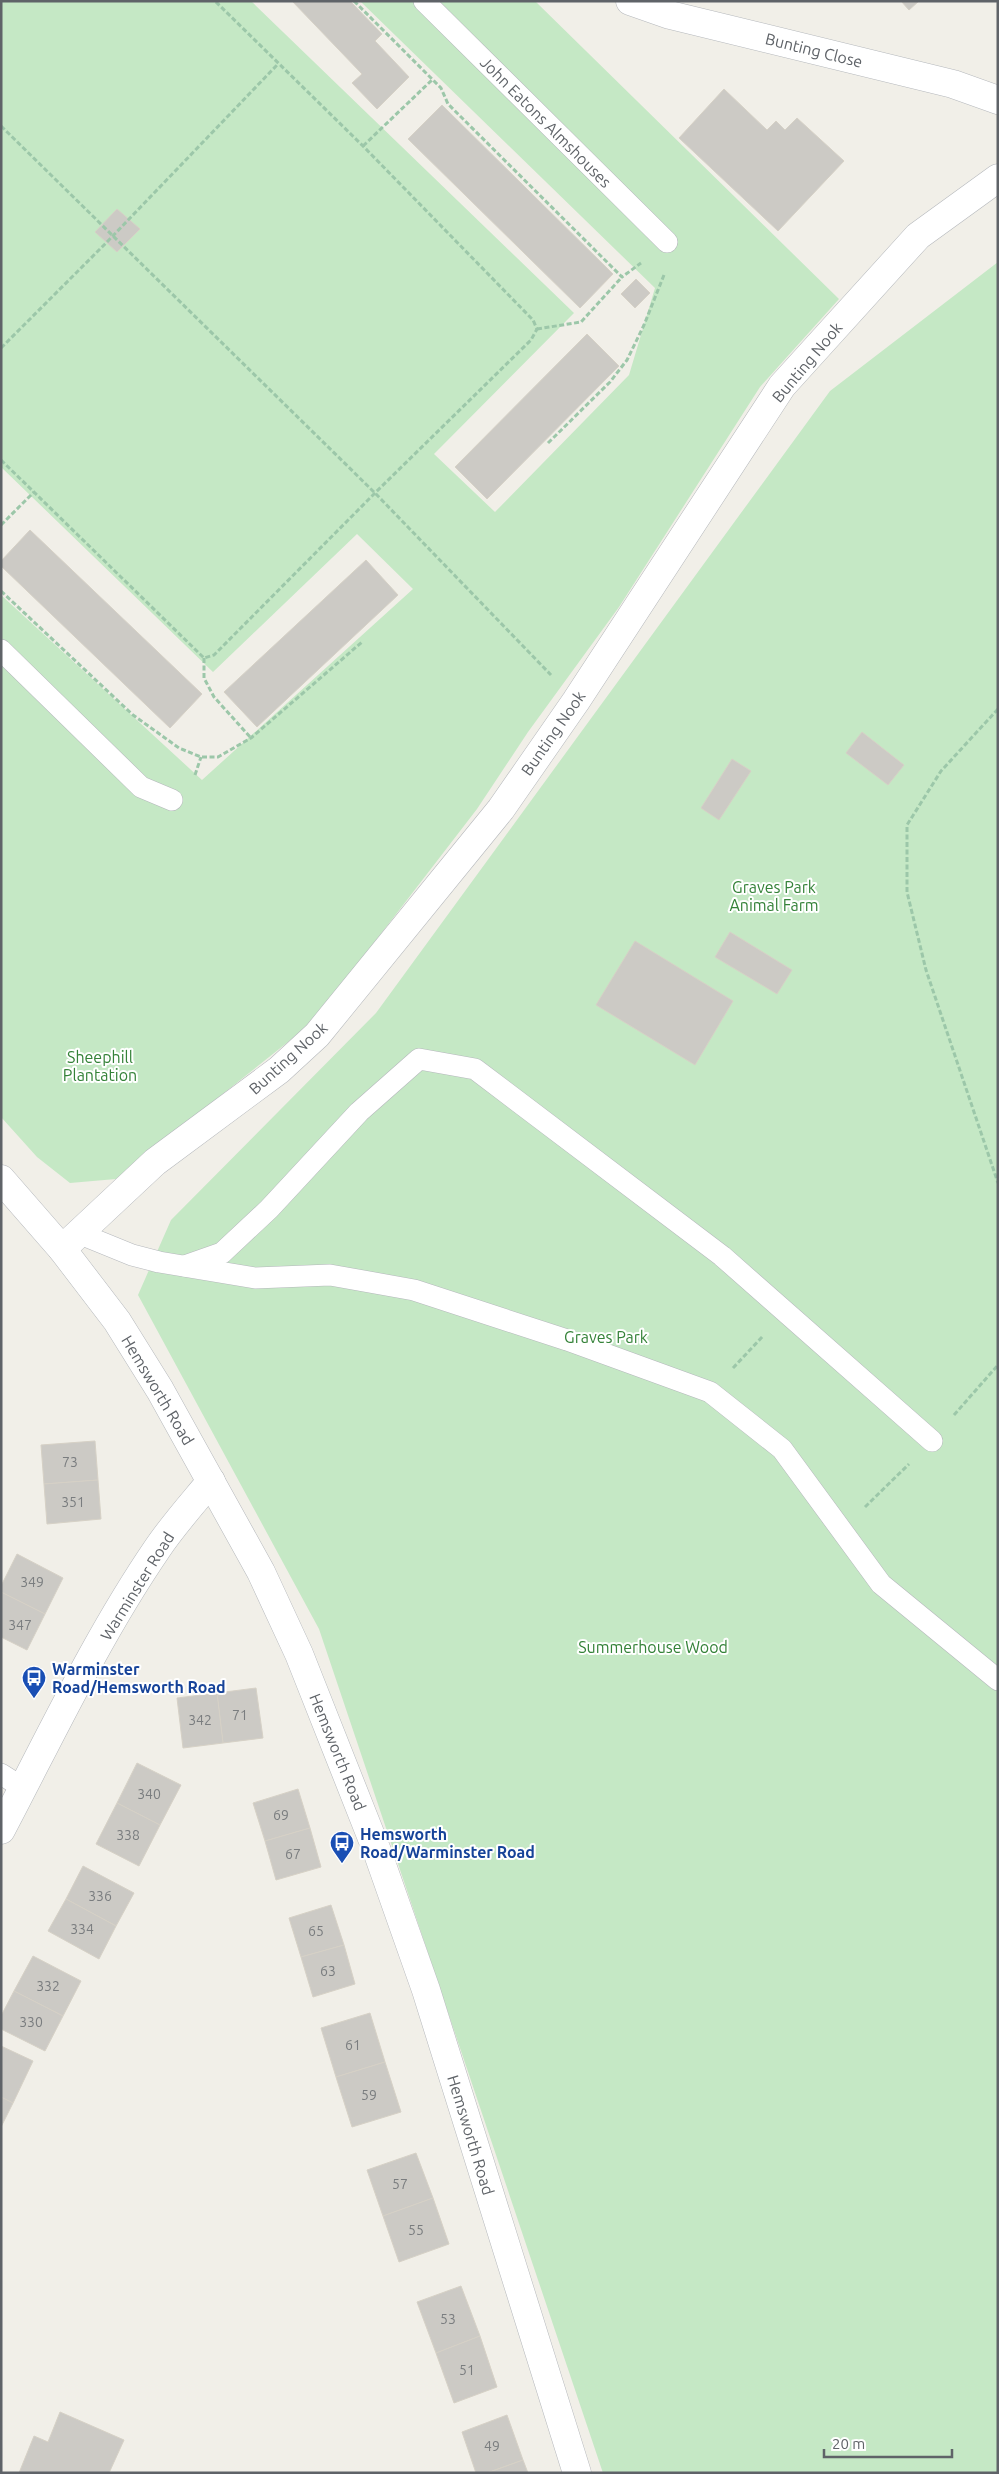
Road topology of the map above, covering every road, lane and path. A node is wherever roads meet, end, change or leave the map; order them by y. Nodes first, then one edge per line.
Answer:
1 (215, 1) edge
2 (354, 1) edge
3 (424, 1) edge
4 (630, 1) edge
5 (278, 64) junction
6 (433, 79) junction
7 (998, 100) edge
8 (1, 126) edge
9 (363, 146) junction
10 (998, 178) edge
11 (113, 236) junction
12 (667, 242) junction
13 (622, 277) junction
14 (537, 329) junction
15 (1, 348) edge
16 (548, 443) dead end
17 (1, 460) edge
18 (34, 492) junction
19 (375, 493) junction
20 (1, 525) edge
21 (1, 591) edge
22 (362, 642) dead end
23 (1, 650) edge
24 (204, 658) junction
25 (576, 701) junction
26 (998, 709) edge
27 (251, 738) junction
28 (172, 800) dead end
29 (1, 1179) edge
30 (998, 1183) edge
31 (70, 1241) junction
32 (185, 1266) junction
33 (786, 1312) junction
34 (710, 1392) junction
35 (932, 1441) dead end
36 (212, 1480) junction
37 (998, 1680) edge
38 (12, 1781) edge
39 (1, 1830) edge
40 (576, 2473) edge

1 - 5 path
2 - 6 path
3 - 12 lane, John Eatons Almshouses
4 - 7 street, Bunting Close
5 - 9 path
5 - 11 path
6 - 9 path
6 - 13 path
8 - 11 path
9 - 14 path
10 - 25 street, Bunting Nook
11 - 15 path
11 - 19 path
12 - 13 path
12 - 16 path
13 - 14 path
14 - 19 path
17 - 18 path
18 - 20 path
18 - 24 path
19 - 24 path
19 - 25 path
21 - 27 path
22 - 27 path
23 - 28 lane
24 - 27 path
25 - 31 street, Bunting Nook
26 - 30 path
29 - 31 street, Hemsworth Road
31 - 32 lane
31 - 36 street, Hemsworth Road
32 - 33 lane
32 - 34 lane
33 - 34 path
33 - 35 lane
34 - 37 lane
36 - 38 street, Warminster Road
36 - 40 street, Hemsworth Road
38 - 39 street, Warminster Road

